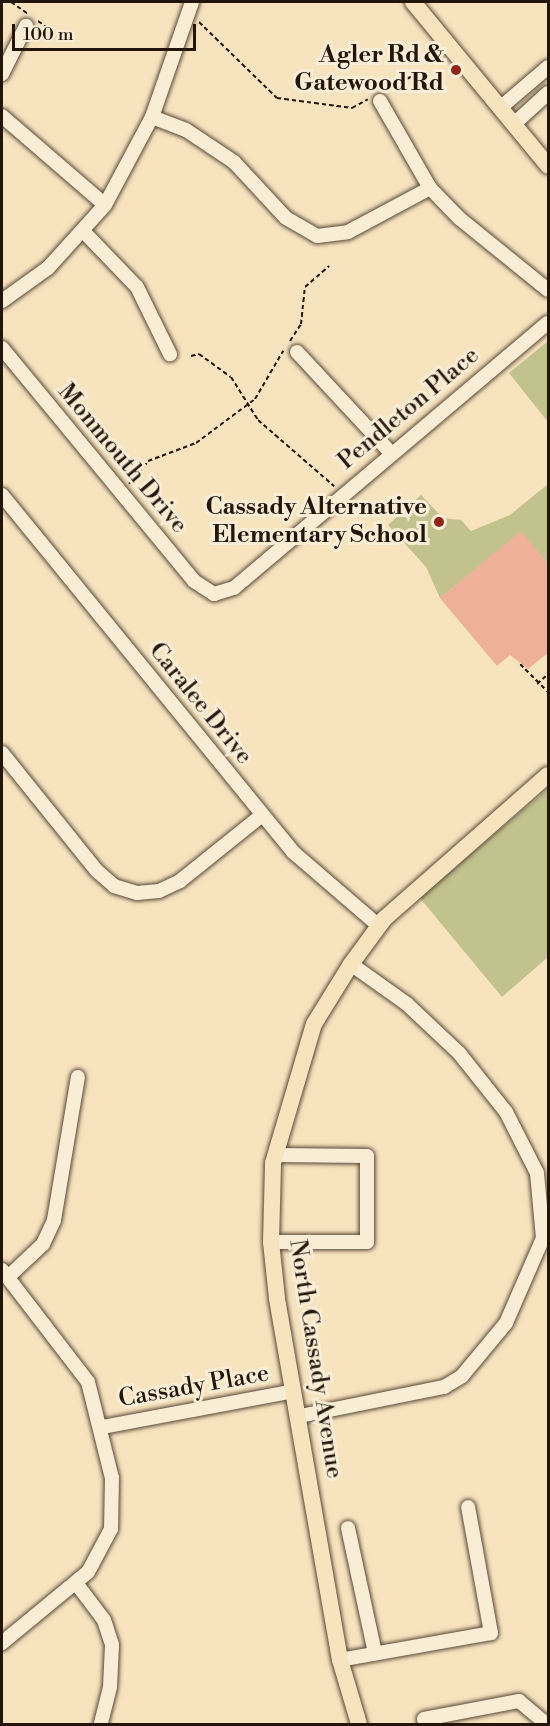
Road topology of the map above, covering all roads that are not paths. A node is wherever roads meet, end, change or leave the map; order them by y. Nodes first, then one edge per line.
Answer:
1 (192, 2) edge
2 (412, 2) edge
3 (26, 26) dead end
4 (549, 67) edge
5 (2, 74) edge
6 (549, 93) edge
7 (377, 97) road end
8 (500, 108) junction
9 (2, 116) edge
10 (152, 117) junction
11 (513, 124) junction
12 (549, 166) edge
13 (430, 188) junction
14 (105, 205) junction
15 (84, 232) junction
16 (549, 290) edge
17 (2, 302) edge
18 (549, 323) edge
19 (2, 348) edge
20 (297, 352) dead end
21 (171, 354) dead end
22 (390, 452) junction
23 (2, 495) edge
24 (214, 594) joint
25 (2, 753) edge
26 (549, 775) edge
27 (262, 815) junction
28 (379, 926) junction
29 (351, 964) junction
30 (78, 1077) dead end
31 (276, 1155) junction
32 (543, 1175) edge
33 (271, 1242) junction
34 (544, 1245) edge
35 (5, 1273) edge
36 (294, 1391) junction
37 (300, 1416) junction
38 (102, 1427) junction
39 (468, 1507) dead end
40 (348, 1528) dead end
41 (76, 1583) junction
42 (2, 1643) edge
43 (375, 1653) junction
44 (340, 1660) junction
45 (101, 1725) edge
46 (359, 1725) edge
47 (426, 1725) edge
48 (546, 1725) edge

1 - 10 street
2 - 8 main road
3 - 5 street
4 - 8 street
6 - 11 street
7 - 13 street
8 - 11 main road
9 - 14 street
10 - 13 street
10 - 14 street
11 - 12 main road
13 - 16 street
14 - 15 street
15 - 17 street
15 - 21 street
18 - 22 street, Pendleton Place
19 - 24 street, Monmouth Drive
20 - 22 street
22 - 24 street, Pendleton Place
23 - 27 street, Caralee Drive
25 - 27 street
26 - 28 main road, North Cassady Avenue
27 - 28 street, Caralee Drive
28 - 29 main road, North Cassady Avenue
29 - 31 main road, North Cassady Avenue
29 - 32 street
30 - 35 street
31 - 33 main road, North Cassady Avenue
31 - 33 street
32 - 34 street
33 - 36 main road, North Cassady Avenue
34 - 37 street
35 - 38 street
36 - 37 main road, North Cassady Avenue
36 - 38 street, Cassady Place
37 - 44 main road, North Cassady Avenue
38 - 41 street
39 - 43 street
40 - 43 street
41 - 42 street
41 - 45 street
43 - 44 street
44 - 46 main road, North Cassady Avenue
47 - 48 street

